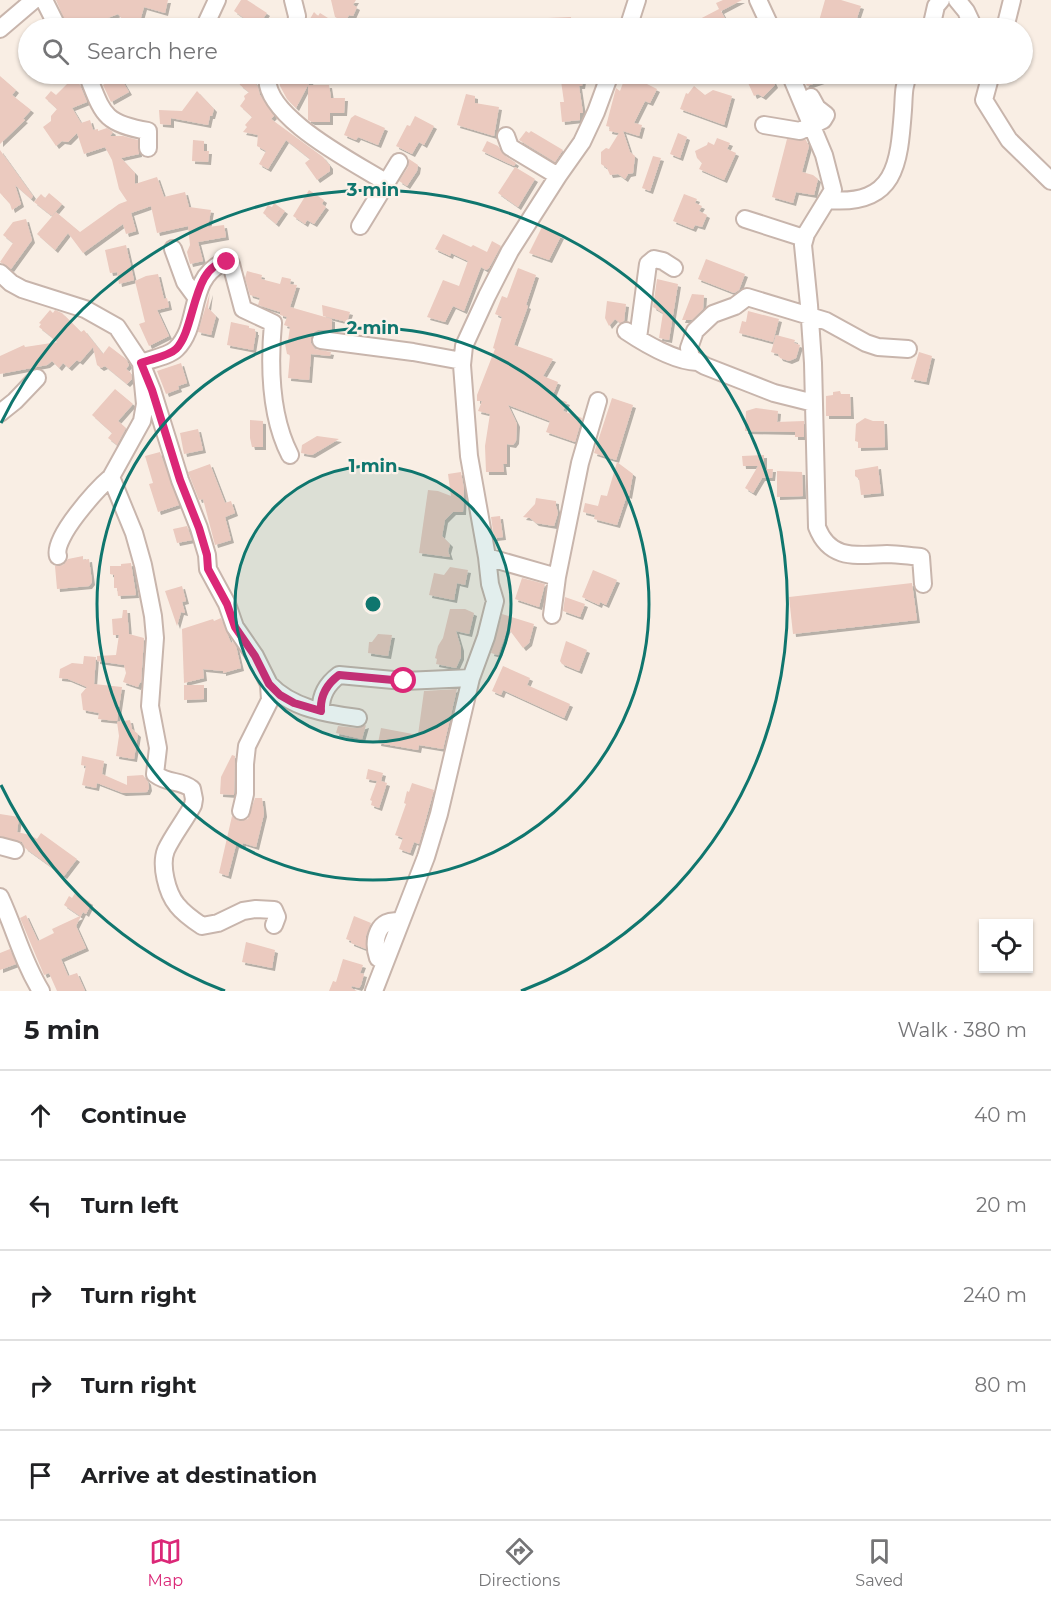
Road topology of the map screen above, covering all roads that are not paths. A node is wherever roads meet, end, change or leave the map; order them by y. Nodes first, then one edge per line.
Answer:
1 (34, 0) edge
2 (44, 0) edge
3 (217, 0) edge
4 (293, 0) edge
5 (637, 0) edge
6 (758, 0) edge
7 (941, 0) edge
8 (957, 0) edge
9 (1012, 0) edge
10 (53, 18) edge
11 (209, 18) edge
12 (297, 18) edge
13 (631, 18) edge
14 (766, 18) edge
15 (933, 18) edge
16 (969, 18) edge
17 (1008, 18) edge
18 (0, 29) edge
19 (90, 84) edge
20 (267, 84) edge
21 (603, 84) edge
22 (606, 84) edge
23 (794, 84) edge
24 (905, 84) edge
25 (989, 84) edge
26 (811, 97) dead end
27 (586, 104) dead end
28 (764, 124) dead end
29 (811, 124) junction
30 (506, 135) dead end
31 (148, 148) dead end
32 (399, 162) dead end
33 (558, 176) junction
34 (1051, 182) edge
35 (387, 183) junction
36 (828, 200) junction
37 (745, 219) dead end
38 (360, 226) dead end
39 (804, 238) junction
40 (173, 249) dead end
41 (674, 268) dead end
42 (2, 280) edge
43 (196, 297) junction
44 (810, 316) junction
45 (321, 340) dead end
46 (908, 349) dead end
47 (462, 361) junction
48 (697, 362) junction
49 (141, 363) junction
50 (37, 378) dead end
51 (598, 401) dead end
52 (814, 403) junction
53 (0, 414) edge
54 (290, 455) dead end
55 (111, 477) junction
56 (58, 556) dead end
57 (487, 557) junction
58 (557, 577) junction
59 (924, 584) dead end
60 (552, 615) dead end
61 (471, 678) junction
62 (269, 684) junction
63 (321, 711) junction
64 (358, 718) dead end
65 (242, 811) dead end
66 (0, 897) edge
67 (274, 925) dead end
68 (41, 991) edge
69 (374, 991) edge

1 - 18 street
2 - 10 street
3 - 11 street
4 - 12 street
5 - 13 street
6 - 14 street
7 - 15 street
8 - 16 street
9 - 17 street
19 - 31 street
20 - 35 street
21 - 27 street
22 - 33 street
23 - 29 street
24 - 36 street
25 - 34 street
26 - 29 street
28 - 29 street
29 - 36 street
30 - 33 street
32 - 35 street
33 - 47 street
35 - 38 street
36 - 39 street
37 - 39 street
39 - 44 street
40 - 43 street
41 - 48 street
42 - 49 street
43 - 49 street
43 - 54 street
44 - 46 street
44 - 48 street
44 - 52 street
45 - 47 street
47 - 57 street
48 - 52 street
49 - 55 street
49 - 62 street
50 - 53 street
51 - 58 street
52 - 59 street
55 - 56 street
55 - 67 street
57 - 58 street
57 - 61 street
58 - 60 street
61 - 63 street
61 - 69 street
62 - 63 street
62 - 65 street
63 - 64 street
66 - 68 street

